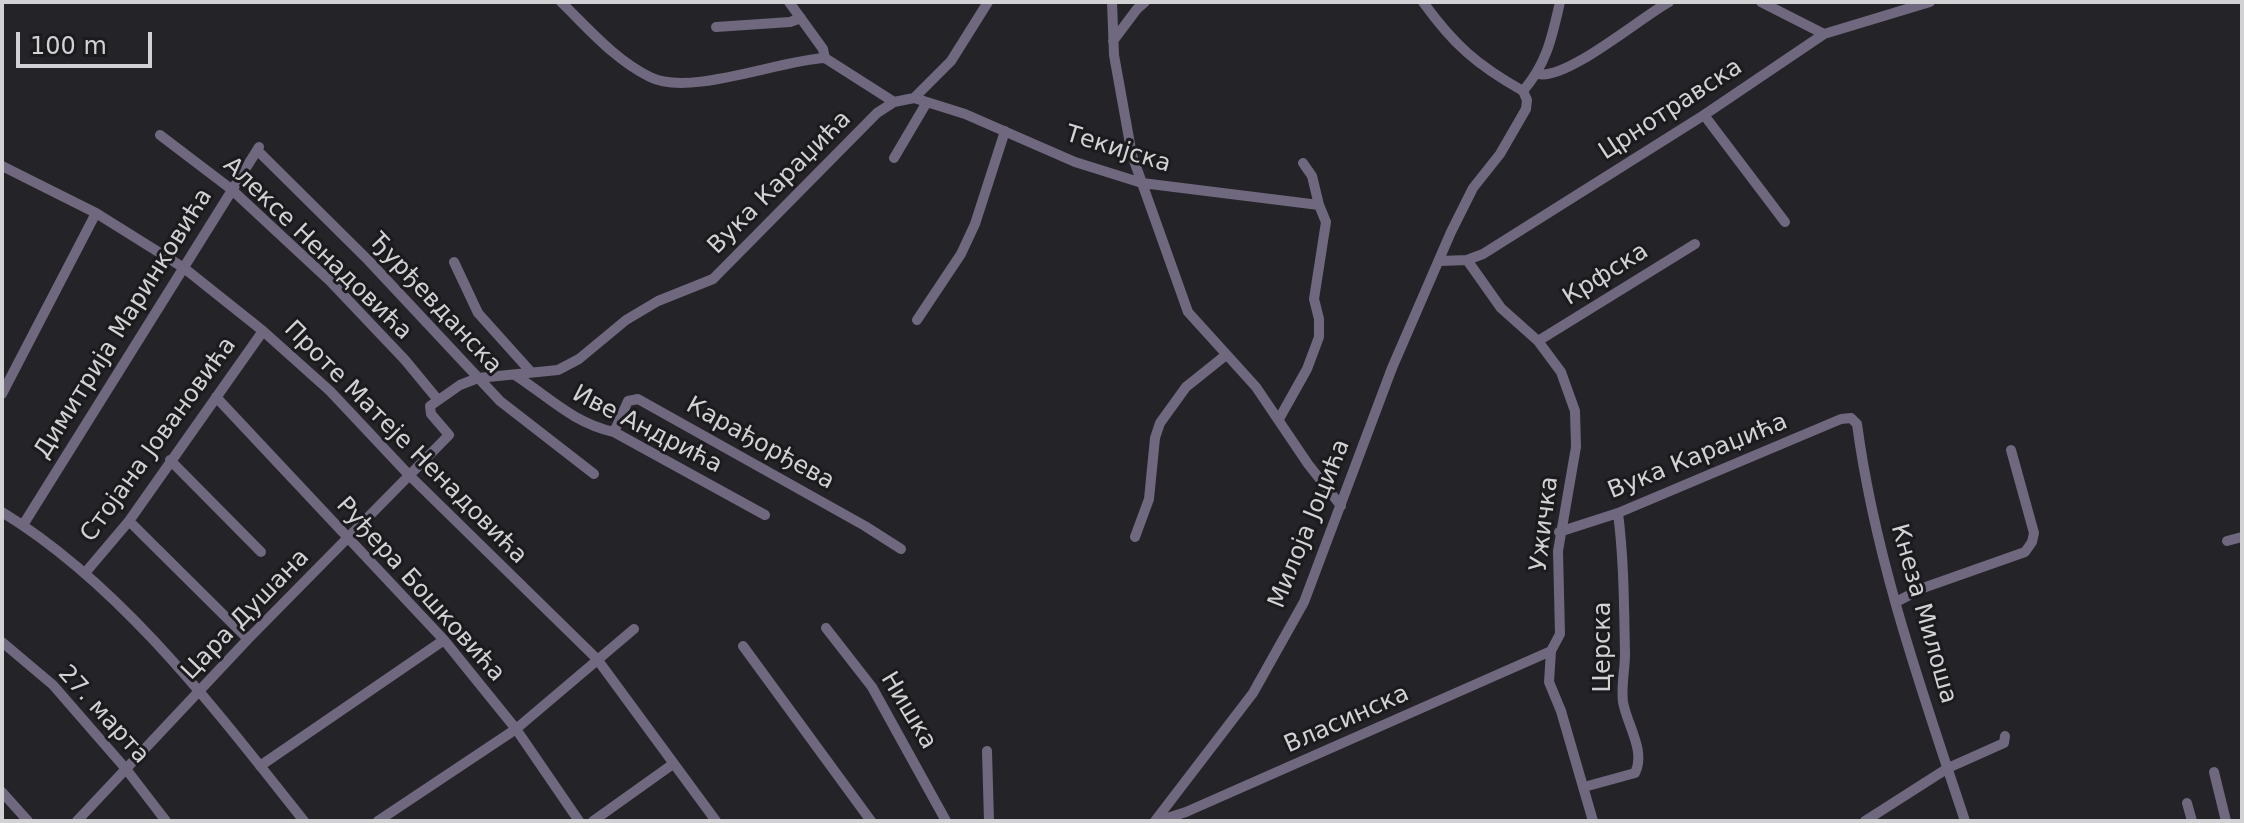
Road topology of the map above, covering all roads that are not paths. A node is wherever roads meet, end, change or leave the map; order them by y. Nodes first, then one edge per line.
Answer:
1 (561, 2) edge
2 (789, 2) edge
3 (988, 2) edge
4 (1112, 2) edge
5 (1145, 2) edge
6 (1423, 2) edge
7 (1560, 2) edge
8 (1669, 2) edge
9 (1761, 2) edge
10 (1930, 2) edge
11 (801, 18) junction
12 (716, 27) dead end
13 (1824, 34) junction
14 (1113, 41) junction
15 (825, 58) junction
16 (1538, 74) junction
17 (1523, 91) junction
18 (914, 98) junction
19 (894, 102) junction
20 (927, 102) junction
21 (1704, 115) junction
22 (1005, 131) junction
23 (160, 135) dead end
24 (259, 148) joint
25 (894, 158) dead end
26 (1303, 163) dead end
27 (2, 166) edge
28 (1142, 183) junction
29 (231, 189) junction
30 (1319, 205) junction
31 (96, 213) junction
32 (1785, 222) dead end
33 (1695, 244) dead end
34 (1467, 260) junction
35 (1440, 261) junction
36 (454, 262) dead end
37 (184, 268) junction
38 (917, 320) dead end
39 (263, 331) junction
40 (1538, 341) junction
41 (1226, 355) junction
42 (531, 372) junction
43 (515, 375) junction
44 (478, 378) junction
45 (2, 394) edge
46 (216, 397) junction
47 (438, 400) junction
48 (1851, 418) joint
49 (1279, 419) junction
50 (614, 432) junction
51 (2011, 450) dead end
52 (170, 460) junction
53 (594, 474) dead end
54 (409, 475) junction
55 (1341, 506) junction
56 (2, 512) edge
57 (1618, 513) junction
58 (765, 515) dead end
59 (129, 521) junction
60 (23, 525) junction
61 (1559, 532) junction
62 (347, 537) junction
63 (1135, 537) dead end
64 (2242, 537) edge
65 (2227, 541) dead end
66 (901, 549) dead end
67 (261, 552) dead end
68 (85, 573) junction
69 (1896, 602) junction
70 (826, 628) dead end
71 (634, 629) dead end
72 (248, 639) junction
73 (444, 640) junction
74 (2, 642) edge
75 (743, 646) dead end
76 (1551, 651) junction
77 (597, 659) junction
78 (199, 692) junction
79 (516, 729) junction
80 (2005, 736) dead end
81 (987, 751) dead end
82 (673, 764) junction
83 (260, 766) junction
84 (1948, 768) junction
85 (126, 769) junction
86 (2214, 772) dead end
87 (1584, 787) junction
88 (2, 792) edge
89 (2187, 803) dead end
90 (28, 821) edge
91 (77, 821) edge
92 (166, 821) edge
93 (304, 821) edge
94 (378, 821) edge
95 (579, 821) edge
96 (593, 821) edge
97 (716, 821) edge
98 (871, 821) edge
99 (946, 821) edge
100 (989, 821) edge
101 (1156, 821) edge
102 (1593, 821) edge
103 (1865, 821) edge
104 (1965, 821) edge
105 (2192, 821) edge
106 (2226, 821) edge

1 - 15 street
2 - 11 street
3 - 18 street
4 - 14 street
5 - 14 street
6 - 17 street
7 - 16 street
8 - 16 street
9 - 13 street
10 - 13 street, Црнотравска
11 - 12 street
11 - 15 street
13 - 21 street, Црнотравска
14 - 28 street
15 - 19 street
16 - 17 street
17 - 35 street, Милоја Јоцића
18 - 19 street
18 - 20 street, Текијска
19 - 42 street, Вука Караџића
20 - 22 street, Текијска
20 - 25 street
21 - 32 street
21 - 34 street, Црнотравска
22 - 28 street, Текијска
22 - 38 street
23 - 29 street, Алексе Ненадовића
24 - 29 street, Димитрија Маринковића
24 - 44 street, Ђурђевданска
26 - 30 street
27 - 31 street, Проте Матеје Ненадовића
28 - 30 street, Текијска
28 - 41 street
29 - 37 street, Димитрија Маринковића
29 - 47 street, Алексе Ненадовића
30 - 49 street
31 - 37 street, Проте Матеје Ненадовића
31 - 45 street
33 - 40 street, Крфска
34 - 35 street, Црнотравска
34 - 40 street, Ужичка
35 - 55 street, Милоја Јоцића
36 - 42 street
37 - 39 street, Проте Матеје Ненадовића
37 - 60 street, Димитрија Маринковића
39 - 46 street, Стојана Јовановића
39 - 54 street, Проте Матеје Ненадовића
40 - 61 street, Ужичка
41 - 49 street
41 - 63 street
42 - 43 street, Вука Караџића
43 - 44 street, Вука Караџића
43 - 50 street, Иве Андрића
44 - 47 street, Вука Караџића
44 - 53 street, Ђурђевданска
46 - 52 street, Стојана Јовановића
46 - 62 street, Руђера Бошковића
47 - 54 street, Цара Душана
48 - 57 street, Вука Караџића
48 - 69 street, Кнеза Милоша
49 - 55 street
50 - 58 street, Иве Андрића
50 - 66 street, Карађорђева
51 - 69 street
52 - 59 street, Стојана Јовановића
52 - 67 street
54 - 62 street, Цара Душана
54 - 77 street, Проте Матеје Ненадовића
55 - 101 street, Милоја Јоцића
56 - 60 street
57 - 61 street, Вука Караџића
57 - 87 street, Церска
59 - 68 street, Стојана Јовановића
59 - 72 street
60 - 68 street
61 - 76 street, Ужичка
62 - 72 street, Цара Душана
62 - 73 street, Руђера Бошковића
64 - 65 street
68 - 78 street
69 - 84 street, Кнеза Милоша
70 - 99 street, Нишка
71 - 77 street
72 - 78 street, Цара Душана
73 - 79 street, Руђера Бошковића
73 - 83 street
74 - 85 street, 27. марта
75 - 98 street
76 - 87 street, Ужичка
76 - 101 street, Власинска
77 - 79 street
77 - 82 street, Проте Матеје Ненадовића
78 - 83 street
78 - 85 street, Цара Душана
79 - 94 street
79 - 95 street, Руђера Бошковића
80 - 84 street
81 - 100 street
82 - 96 street
82 - 97 street, Проте Матеје Ненадовића
83 - 93 street
84 - 103 street
84 - 104 street, Кнеза Милоша
85 - 91 street, Цара Душана
85 - 92 street, 27. марта
86 - 106 street
87 - 102 street, Ужичка
88 - 90 street
89 - 105 street

